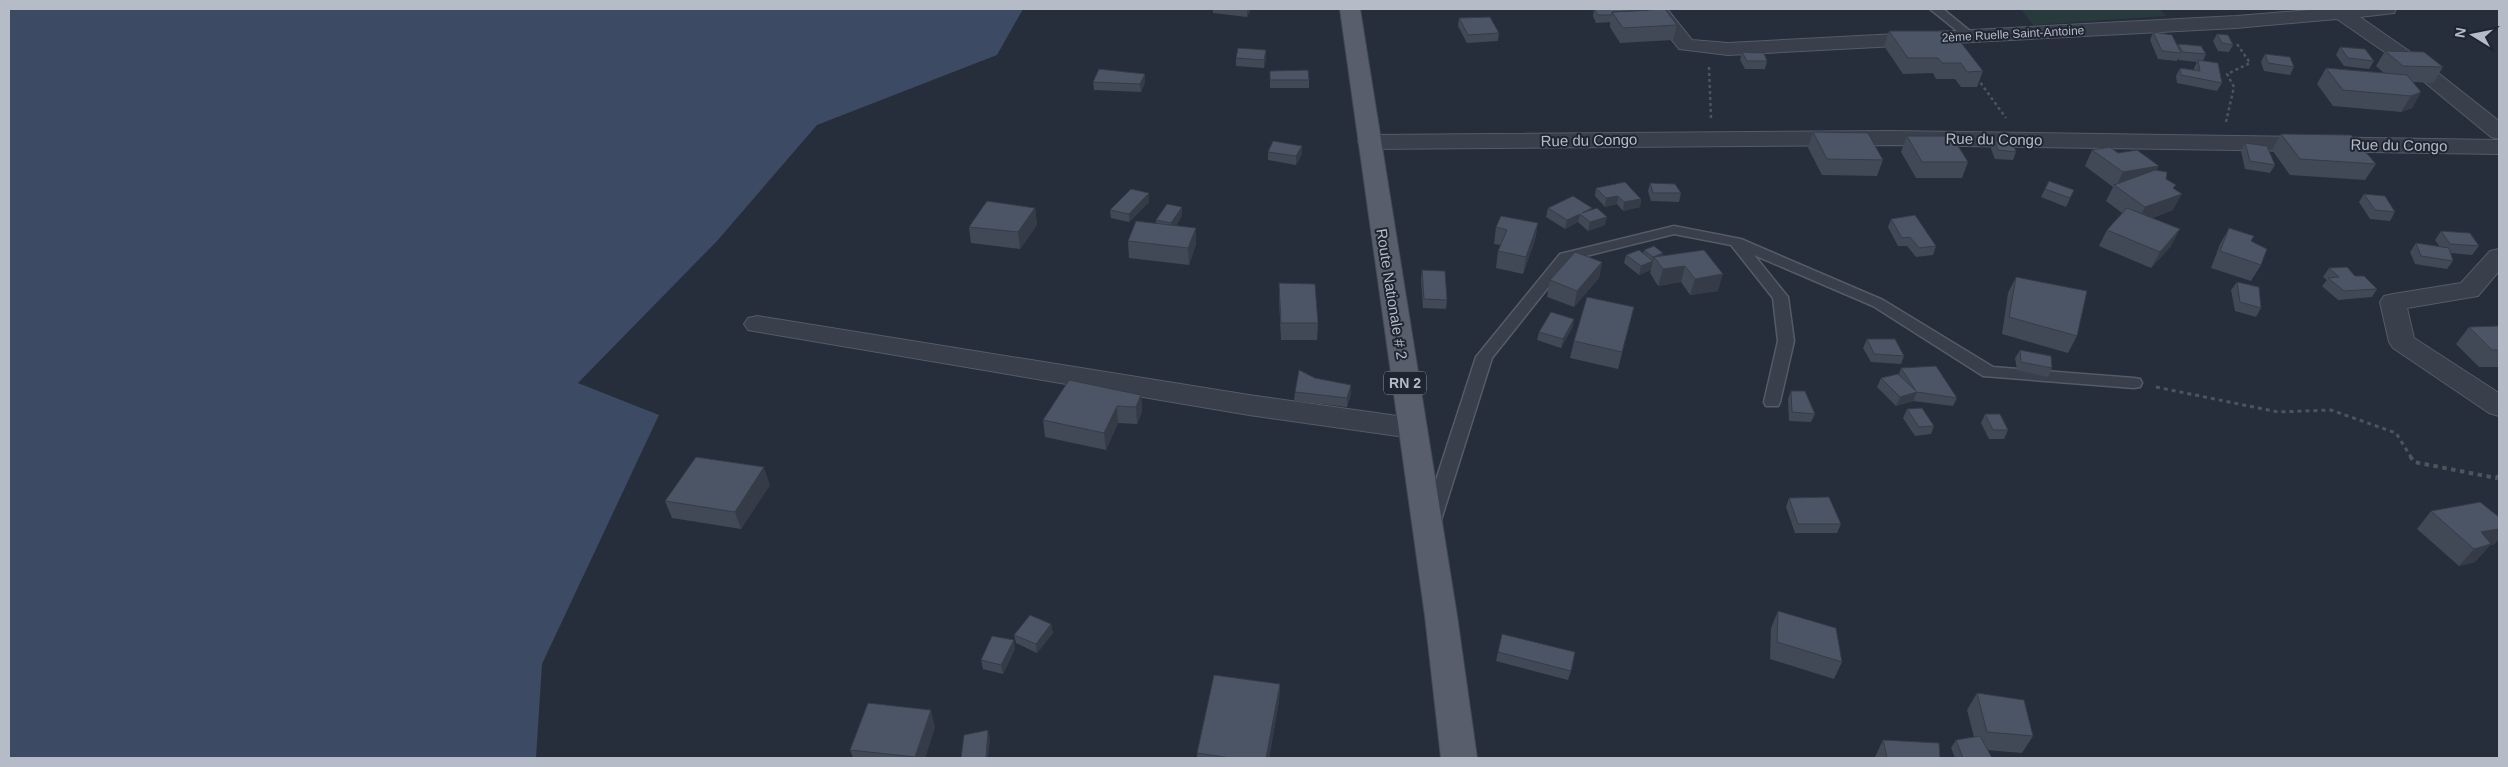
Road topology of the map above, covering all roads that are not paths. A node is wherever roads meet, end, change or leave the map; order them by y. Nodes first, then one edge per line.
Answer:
1 (1350, 9) edge
2 (1656, 9) edge
3 (1936, 9) edge
4 (2387, 9) edge
5 (2342, 14) junction
6 (1970, 36) junction
7 (2499, 132) edge
8 (1369, 142) junction
9 (2499, 147) edge
10 (1736, 242) junction
11 (2499, 256) edge
12 (757, 324) dead end
13 (2134, 383) road end
14 (1772, 402) dead end
15 (2499, 406) edge
16 (1412, 428) junction
17 (1428, 531) junction
18 (1459, 758) edge

1 - 8 main road, Route Nationale # 2 / RN 2
2 - 6 street, 2ème Ruelle Saint-Antoine
3 - 6 lane
4 - 5 street, 2ème Ruelle Saint-Antoine
5 - 6 street, 2ème Ruelle Saint-Antoine
5 - 7 street
8 - 9 street, Rue du Congo
8 - 16 main road, Route Nationale # 2 / RN 2
10 - 13 lane
10 - 14 lane
10 - 17 lane
11 - 15 street
12 - 16 street
16 - 17 main road, Route Nationale # 2 / RN 2
17 - 18 main road, Route Nationale # 2 / RN 2

